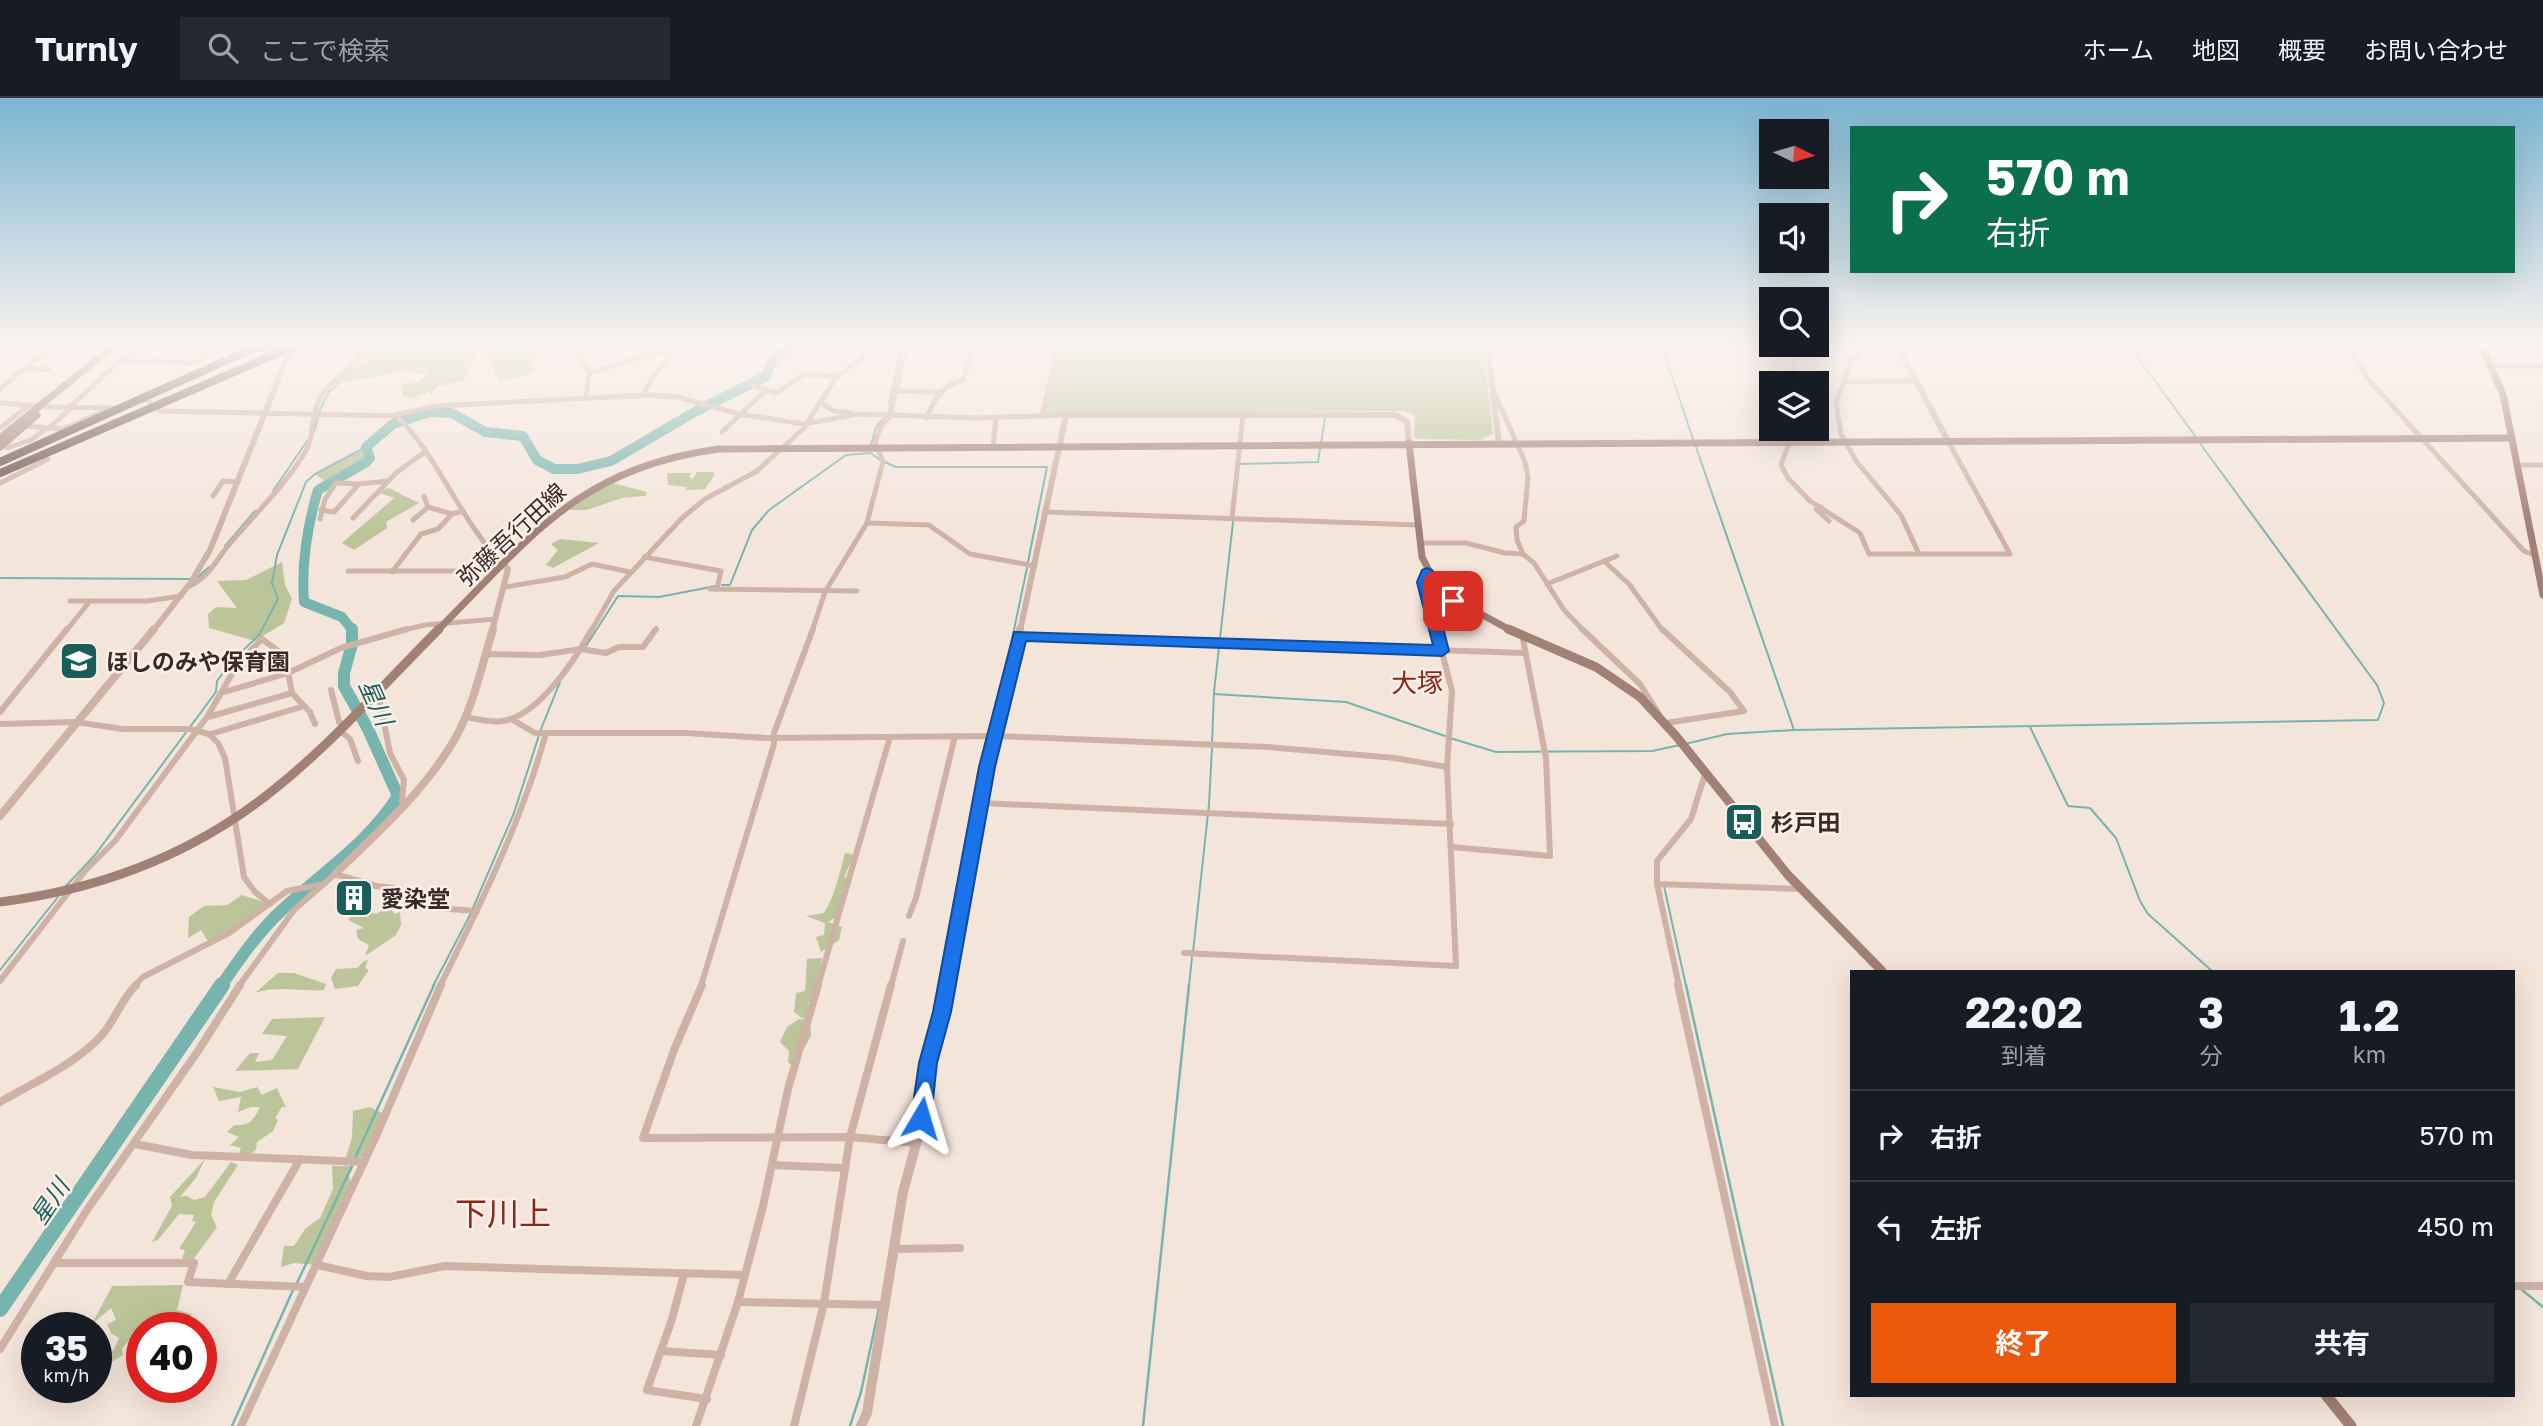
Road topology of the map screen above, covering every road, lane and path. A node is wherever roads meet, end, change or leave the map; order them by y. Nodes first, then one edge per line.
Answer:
1 (28, 406) joint
2 (115, 406) edge
3 (126, 406) edge
4 (154, 406) joint
5 (268, 406) edge
6 (318, 406) edge
7 (447, 406) edge
8 (712, 406) edge
9 (748, 406) edge
10 (816, 406) edge
11 (826, 406) edge
12 (891, 406) edge
13 (930, 406) edge
14 (1044, 406) edge
15 (1495, 406) edge
16 (1500, 406) edge
17 (1836, 406) edge
18 (1929, 406) edge
19 (2393, 406) edge
20 (2505, 406) edge
21 (42, 407) junction
22 (70, 408) junction
23 (108, 409) junction
24 (265, 413) junction
25 (314, 414) junction
26 (739, 414) junction
27 (857, 414) junction
28 (396, 415) junction
29 (1066, 415) junction
30 (1243, 415) junction
31 (1042, 416) junction
32 (889, 417) junction
33 (927, 418) junction
34 (996, 418) junction
35 (32, 419) junction
36 (804, 424) junction
37 (24, 426) junction
38 (1, 427) edge
39 (48, 428) junction
40 (722, 432) dead end
41 (2422, 438) junction
42 (2512, 438) junction
43 (0, 439) edge
44 (1844, 441) junction
45 (1948, 441) junction
46 (1789, 442) junction
47 (1409, 443) junction
48 (1499, 443) junction
49 (1518, 443) junction
50 (1240, 444) junction
51 (993, 446) junction
52 (1058, 446) junction
53 (4, 447) edge
54 (783, 447) junction
55 (874, 447) junction
56 (425, 452) junction
57 (51, 454) junction
58 (0, 460) edge
59 (2516, 465) junction
60 (2543, 465) edge
61 (0, 471) edge
62 (0, 481) edge
63 (388, 481) junction
64 (238, 482) junction
65 (359, 484) junction
66 (213, 496) dead end
67 (424, 496) dead end
68 (428, 507) junction
69 (1821, 507) junction
70 (321, 510) junction
71 (463, 511) junction
72 (1046, 512) junction
73 (452, 514) junction
74 (353, 518) dead end
75 (320, 519) dead end
76 (1232, 519) junction
77 (413, 520) dead end
78 (1829, 521) dead end
79 (867, 523) junction
80 (1418, 525) junction
81 (1420, 543) junction
82 (1523, 554) junction
83 (1919, 554) junction
84 (2535, 555) junction
85 (1616, 556) dead end
86 (494, 557) junction
87 (644, 557) junction
88 (1604, 561) junction
89 (503, 564) junction
90 (1035, 566) junction
91 (348, 571) dead end
92 (391, 572) junction
93 (630, 572) junction
94 (1427, 573) junction
95 (191, 582) junction
96 (1547, 584) junction
97 (505, 587) junction
98 (857, 591) dead end
99 (825, 592) junction
100 (181, 596) junction
101 (2543, 596) edge
102 (70, 601) dead end
103 (90, 601) junction
104 (495, 618) junction
105 (445, 622) junction
106 (656, 629) dead end
107 (1522, 634) junction
108 (1020, 636) junction
109 (581, 649) junction
110 (1442, 651) junction
111 (1525, 653) junction
112 (485, 654) junction
113 (285, 656) junction
114 (233, 672) junction
115 (288, 673) junction
116 (331, 690) dead end
117 (292, 693) junction
118 (221, 694) junction
119 (373, 697) junction
120 (304, 706) junction
121 (0, 712) edge
122 (207, 717) junction
123 (465, 717) junction
124 (511, 719) junction
125 (1663, 719) junction
126 (77, 722) junction
127 (0, 724) edge
128 (315, 724) dead end
129 (344, 726) junction
130 (195, 730) junction
131 (547, 733) junction
132 (211, 734) junction
133 (955, 736) junction
134 (996, 736) junction
135 (774, 737) junction
136 (890, 737) junction
137 (358, 761) dead end
138 (1447, 767) junction
139 (1706, 771) junction
140 (981, 803) junction
141 (406, 804) junction
142 (3, 809) edge
143 (0, 816) edge
144 (235, 818) junction
145 (1451, 824) junction
146 (1451, 847) junction
147 (335, 874) junction
148 (325, 884) junction
149 (1657, 884) junction
150 (71, 889) junction
151 (1802, 889) junction
152 (0, 902) edge
153 (270, 904) junction
154 (477, 911) junction
155 (909, 916) dead end
156 (903, 941) dead end
157 (1184, 953) dead end
158 (1881, 970) edge
159 (0, 981) edge
160 (0, 1102) edge
161 (778, 1137) junction
162 (850, 1137) junction
163 (917, 1143) junction
164 (135, 1144) junction
165 (300, 1159) junction
166 (364, 1162) junction
167 (772, 1165) junction
168 (845, 1168) junction
169 (960, 1248) dead end
170 (894, 1249) junction
171 (54, 1263) junction
172 (317, 1265) junction
173 (684, 1274) junction
174 (744, 1275) junction
175 (228, 1284) junction
176 (2515, 1286) edge
177 (2543, 1286) edge
178 (304, 1287) junction
179 (738, 1302) junction
180 (824, 1303) junction
181 (884, 1305) junction
182 (0, 1349) edge
183 (661, 1351) junction
184 (722, 1355) junction
185 (2328, 1397) edge
186 (707, 1399) junction
187 (241, 1426) edge
188 (696, 1426) edge
189 (794, 1426) edge
190 (861, 1426) edge
191 (1775, 1426) edge
192 (2351, 1426) edge

1 - 21 street
1 - 38 street
2 - 23 street
3 - 58 highway
4 - 24 street
4 - 57 highway
5 - 24 street
6 - 25 street
7 - 28 street
8 - 26 street
9 - 26 street
10 - 36 street
11 - 27 street
12 - 32 street
13 - 33 street
14 - 31 street
15 - 48 street
16 - 49 street
17 - 44 street
18 - 45 street
19 - 41 street
20 - 42 main road
21 - 22 street
21 - 35 main road
21 - 43 main road
22 - 23 street
22 - 39 street
23 - 39 street
24 - 25 street
24 - 64 street
25 - 28 street
25 - 95 street
26 - 36 street
26 - 40 street
27 - 32 street
27 - 36 street
28 - 56 street
29 - 30 street
29 - 31 street
29 - 52 street
30 - 47 street
30 - 50 street
31 - 34 street
32 - 33 street
32 - 55 street
33 - 34 street
34 - 51 street
35 - 37 main road
35 - 43 main road
36 - 54 street
37 - 39 street
37 - 53 main road
39 - 53 street
41 - 42 main road, 弥藤吾行田線
41 - 45 main road, 弥藤吾行田線
41 - 84 street
42 - 59 main road
44 - 45 main road, 弥藤吾行田線
44 - 46 main road, 弥藤吾行田線
44 - 83 street
45 - 83 street
46 - 49 main road, 弥藤吾行田線
46 - 69 street
47 - 48 main road, 弥藤吾行田線
47 - 50 main road, 弥藤吾行田線
47 - 80 main road
48 - 49 main road, 弥藤吾行田線
49 - 82 street
50 - 52 main road, 弥藤吾行田線
50 - 76 street
51 - 52 main road, 弥藤吾行田線
51 - 55 main road, 弥藤吾行田線
52 - 72 street
54 - 55 main road, 弥藤吾行田線
54 - 87 street
54 - 89 main road, 弥藤吾行田線
55 - 79 street
56 - 63 street
56 - 71 street
57 - 61 highway
57 - 62 highway
59 - 60 street
59 - 84 main road
63 - 65 street
63 - 74 street
64 - 66 street
64 - 95 street
65 - 70 street
65 - 70 street
67 - 68 street
68 - 73 street
68 - 77 street
69 - 78 street
69 - 83 street
70 - 75 street
71 - 73 street
71 - 86 street
72 - 76 street
72 - 90 street
73 - 92 street
76 - 80 street
79 - 90 street
79 - 99 street
80 - 81 main road
81 - 82 street
81 - 94 main road
82 - 96 street
84 - 101 main road
85 - 88 street
86 - 89 street
86 - 92 street
87 - 93 street
87 - 99 street
88 - 96 street
88 - 125 street
89 - 97 street
89 - 105 main road, 弥藤吾行田線
90 - 108 street
91 - 92 street
93 - 97 street
93 - 109 street
94 - 107 main road
94 - 110 street
95 - 100 street
96 - 125 street
97 - 104 street
98 - 99 street
99 - 135 street
100 - 103 street
100 - 126 street
102 - 103 street
103 - 121 street
104 - 105 street
104 - 112 street
105 - 115 street
105 - 119 main road, 弥藤吾行田線
106 - 109 street
107 - 111 street
107 - 125 main road
108 - 110 street
108 - 134 street
109 - 112 street
109 - 124 street
110 - 111 street
110 - 138 street
111 - 146 street
112 - 123 street
113 - 114 street
113 - 114 street
113 - 115 street
114 - 118 street
115 - 117 street
115 - 118 street
116 - 129 street
117 - 120 street
117 - 122 street
118 - 122 street
119 - 129 main road, 弥藤吾行田線
119 - 141 street
120 - 128 street
120 - 132 street
122 - 130 street
123 - 124 street
123 - 141 street
124 - 131 street
125 - 139 main road
126 - 127 street
126 - 130 street
126 - 142 street
129 - 137 street
129 - 144 main road, 弥藤吾行田線
130 - 132 street
130 - 150 street
131 - 135 street
131 - 154 street
132 - 144 street
133 - 134 street
133 - 136 street
133 - 155 street
134 - 138 street
134 - 140 street
135 - 136 street
135 - 161 street
136 - 161 street
138 - 145 street
139 - 149 street
139 - 151 main road
140 - 145 street
140 - 163 street
141 - 147 street
142 - 143 street
144 - 150 main road, 弥藤吾行田線
144 - 153 street
145 - 146 street
146 - 157 street
147 - 148 street
147 - 154 street
148 - 153 street
148 - 164 street
149 - 151 street
149 - 191 street
150 - 152 main road, 弥藤吾行田線
150 - 159 street
151 - 158 main road
153 - 160 street
154 - 166 street
156 - 162 street
161 - 162 street
161 - 167 street
162 - 163 street
162 - 168 street
163 - 170 street
164 - 165 street
164 - 171 street
165 - 166 street
165 - 175 street
166 - 172 street
167 - 168 street
167 - 174 street
168 - 180 street
169 - 170 street
170 - 181 street
171 - 175 street
171 - 182 street
172 - 173 street
172 - 178 street
173 - 174 street
173 - 183 street
174 - 179 street
175 - 178 street
176 - 177 street
178 - 187 street
179 - 180 street
179 - 184 street
180 - 181 street
180 - 189 street
181 - 190 street
183 - 184 street
183 - 186 street
184 - 186 street
185 - 192 main road
186 - 188 street

